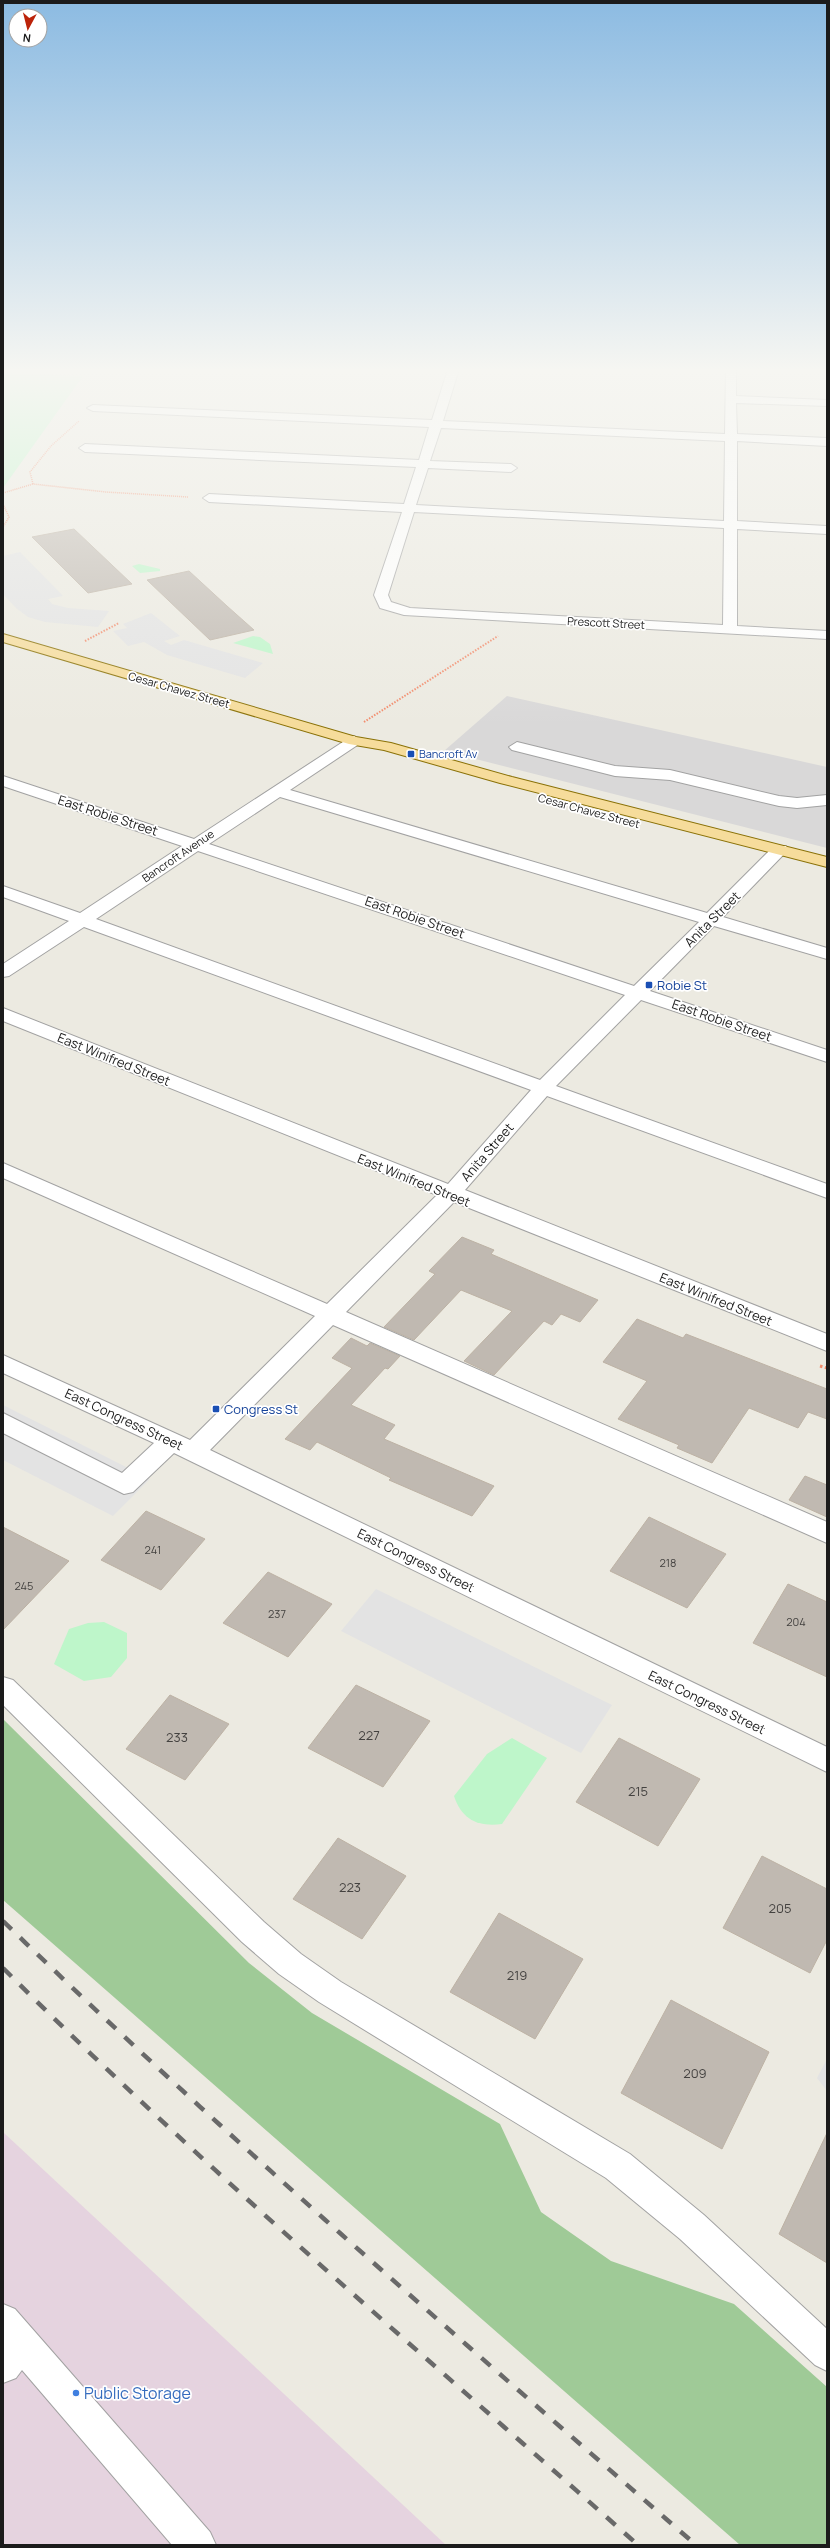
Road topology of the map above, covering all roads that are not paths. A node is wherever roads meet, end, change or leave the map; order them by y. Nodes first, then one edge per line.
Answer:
1 (415, 488) edge
2 (732, 488) edge
3 (209, 498) road end
4 (408, 508) junction
5 (732, 525) junction
6 (827, 530) edge
7 (730, 630) junction
8 (827, 635) edge
9 (3, 638) edge
10 (354, 741) junction
11 (517, 747) dead end
12 (3, 781) edge
13 (277, 791) junction
14 (827, 800) edge
15 (196, 844) junction
16 (776, 854) junction
17 (827, 862) edge
18 (827, 872) edge
19 (3, 891) edge
20 (84, 919) junction
21 (713, 919) junction
22 (827, 954) edge
23 (3, 972) edge
24 (637, 992) junction
25 (3, 1014) edge
26 (827, 1056) edge
27 (543, 1088) junction
28 (3, 1170) edge
29 (827, 1191) edge
30 (450, 1194) junction
31 (328, 1315) junction
32 (827, 1343) edge
33 (3, 1363) edge
34 (3, 1422) edge
35 (182, 1447) junction
36 (827, 1534) edge
37 (3, 1688) edge
38 (827, 1760) edge
39 (9, 2343) edge
40 (827, 2353) edge
41 (197, 2545) edge

1 - 4 street
2 - 5 street
3 - 4 street
4 - 5 street
4 - 7 street, Prescott Street
5 - 6 street
5 - 7 street
7 - 8 street, Prescott Street
9 - 10 main road, Cesar Chavez Street
10 - 13 street, Bancroft Avenue
10 - 16 main road, Cesar Chavez Street
11 - 14 street
12 - 15 street, East Robie Street
13 - 15 street, Bancroft Avenue
13 - 21 street
15 - 20 street, Bancroft Avenue
15 - 24 street, East Robie Street
16 - 17 main road, Cesar Chavez Street
16 - 18 main road, Cesar Chavez Street
16 - 21 street, Anita Street
19 - 20 street
20 - 23 street, Bancroft Avenue
20 - 27 street
21 - 22 street
21 - 24 street, Anita Street
24 - 26 street, East Robie Street
24 - 27 street, Anita Street
25 - 30 street, East Winifred Street
27 - 29 street
27 - 30 street, Anita Street
28 - 31 street
30 - 31 street, Anita Street
30 - 32 street, East Winifred Street
31 - 35 street, Anita Street
31 - 36 street
33 - 35 street, East Congress Street
34 - 35 street, Anita Street
35 - 38 street, East Congress Street
37 - 40 street
39 - 41 street

